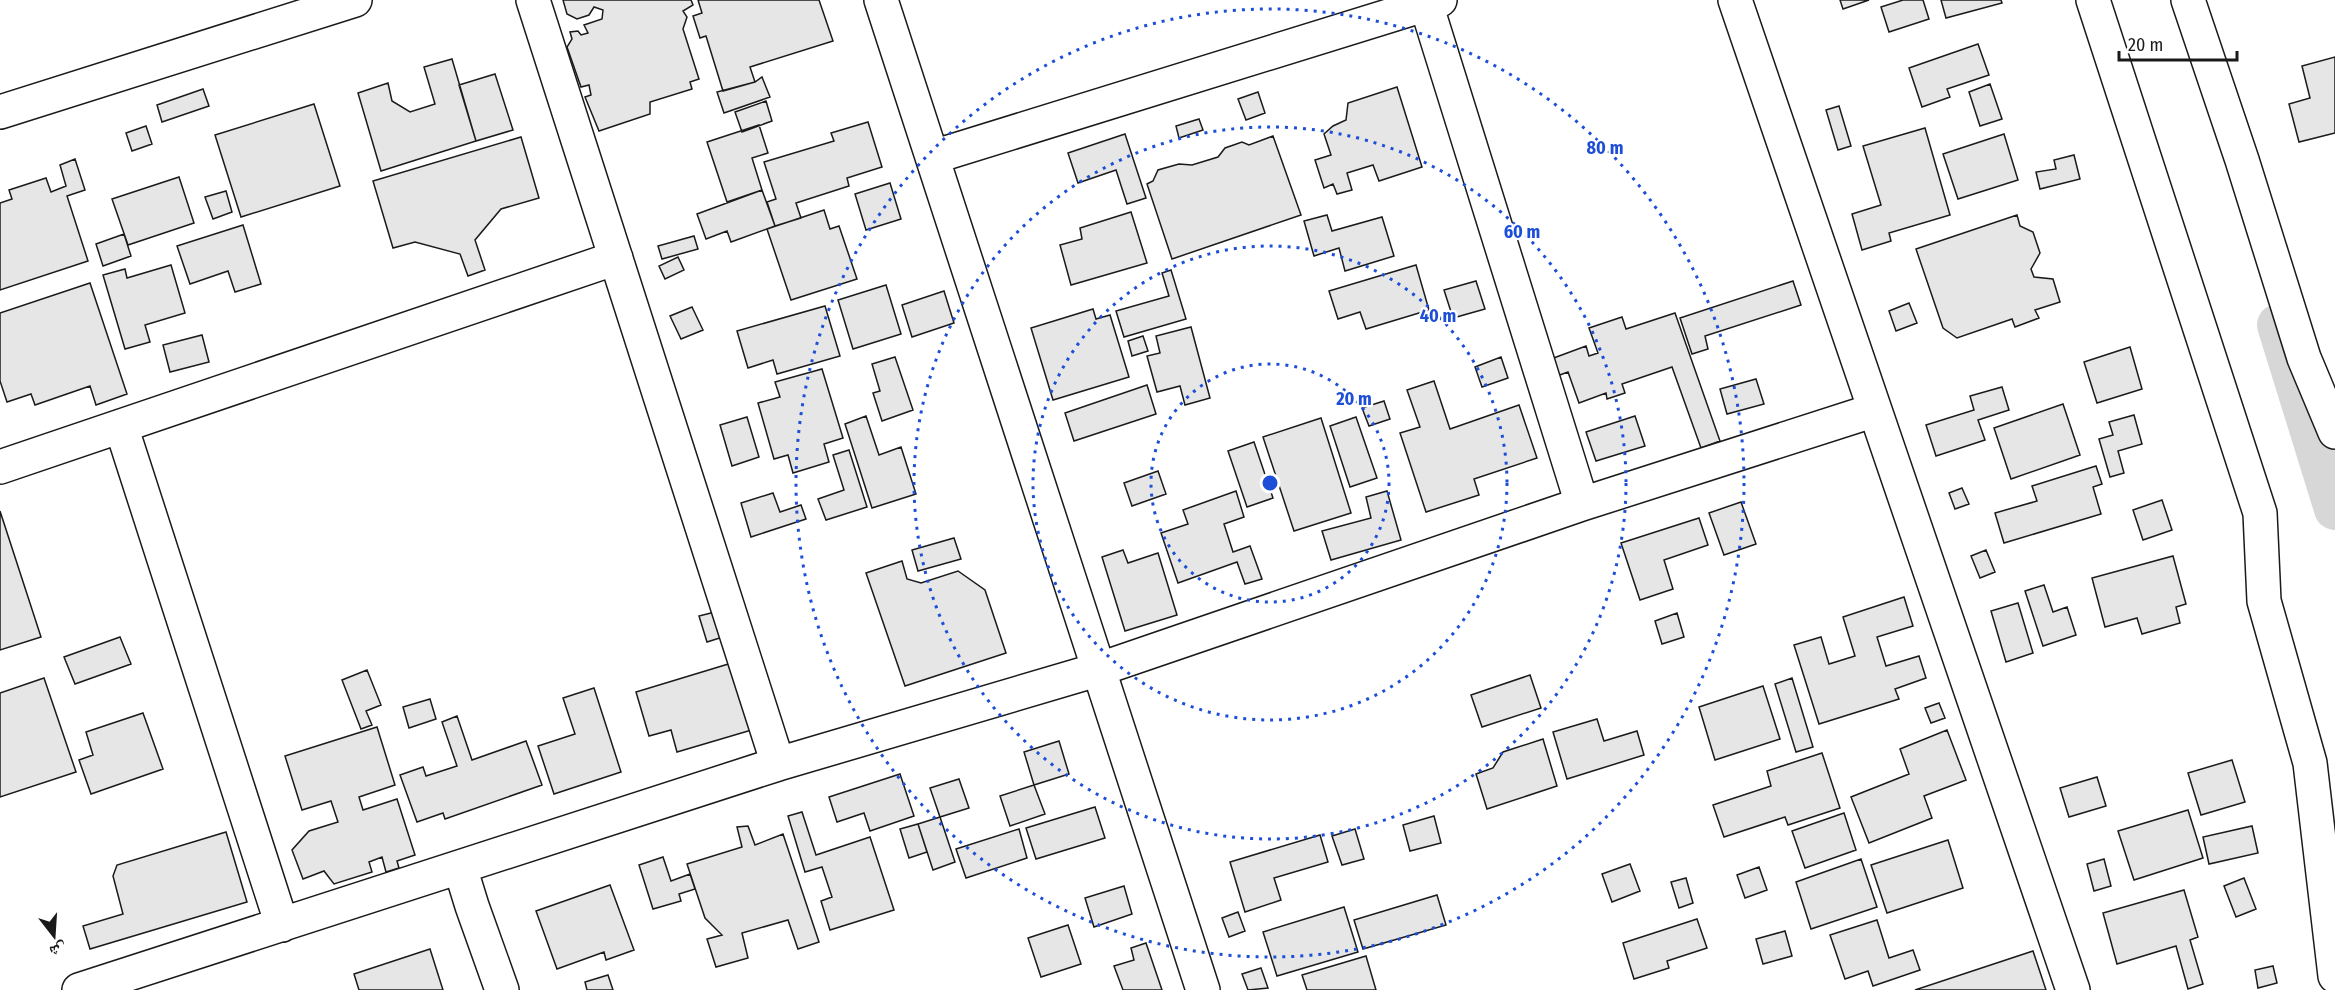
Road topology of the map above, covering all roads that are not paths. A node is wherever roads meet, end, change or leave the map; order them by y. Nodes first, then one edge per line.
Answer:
1 (356, 0) edge
2 (533, 0) edge
3 (881, 0) edge
4 (1735, 0) edge
5 (2093, 0) edge
6 (2188, 0) edge
7 (1433, 2) edge
8 (0, 112) edge
9 (933, 157) junction
10 (616, 258) junction
11 (1875, 410) junction
12 (121, 426) junction
13 (2335, 432) edge
14 (0, 467) edge
15 (1582, 504) junction
16 (1100, 669) junction
17 (778, 764) junction
18 (460, 867) junction
19 (282, 925) junction
20 (2335, 977) edge
21 (79, 990) edge
22 (502, 990) edge
23 (1203, 990) edge
24 (2073, 990) edge
25 (2328, 990) edge

1 - 8 street
2 - 10 street
3 - 9 street
4 - 11 street
5 - 20 street
6 - 13 street
7 - 9 street
7 - 15 street
9 - 16 street
10 - 12 street
10 - 17 street
11 - 15 street
11 - 24 street
12 - 14 street
12 - 19 street
15 - 16 street
16 - 17 street
16 - 23 street
17 - 18 street
18 - 19 street
18 - 22 street
19 - 21 street
20 - 25 street

